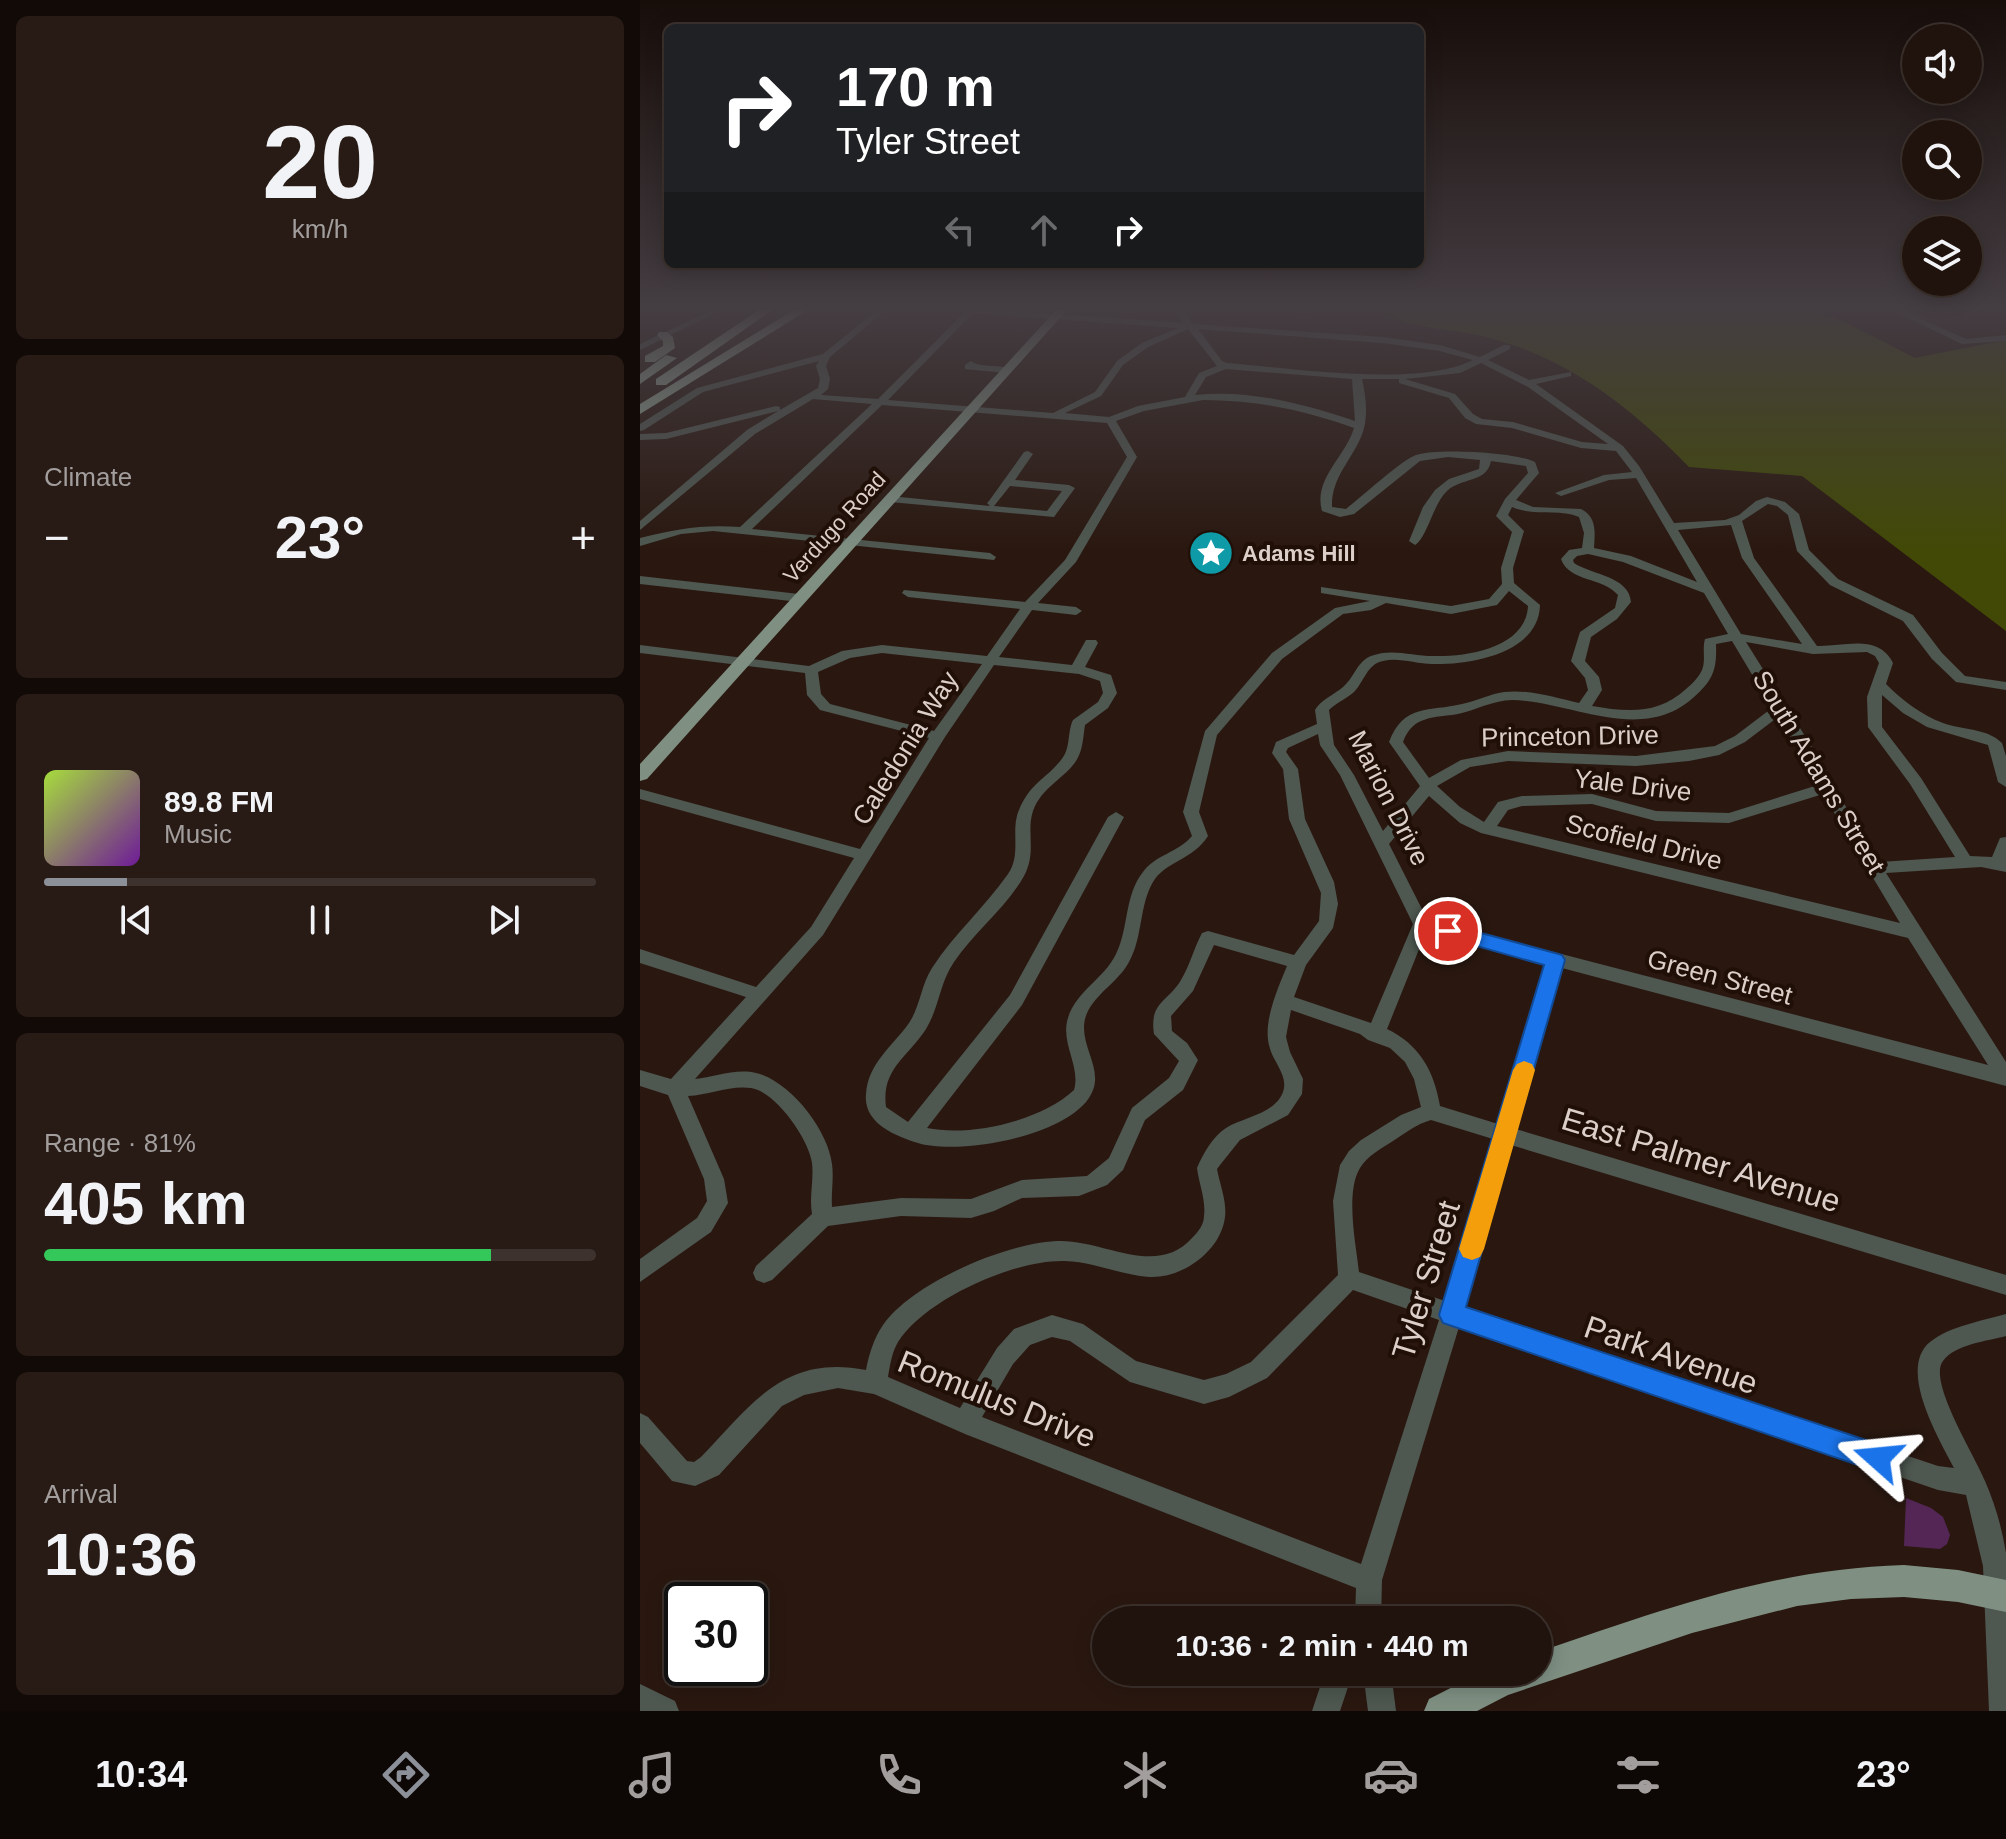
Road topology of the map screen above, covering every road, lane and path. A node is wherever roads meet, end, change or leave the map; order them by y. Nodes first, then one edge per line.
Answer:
1 (673, 390) edge
2 (701, 390) edge
3 (822, 390) edge
4 (892, 390) edge
5 (988, 390) edge
6 (1101, 390) edge
7 (1194, 390) edge
8 (1359, 390) edge
9 (1431, 390) edge
10 (1541, 390) edge
11 (815, 397) junction
12 (1189, 398) junction
13 (880, 402) junction
14 (801, 404) junction
15 (970, 409) junction
16 (640, 410) edge
17 (1054, 415) junction
18 (1110, 420) junction
19 (1358, 426) junction
20 (640, 428) edge
21 (640, 437) edge
22 (1619, 448) junction
23 (1028, 454) dead end
24 (1486, 457) junction
25 (1636, 470) junction
26 (1008, 483) junction
27 (1561, 493) dead end
28 (890, 499) junction
29 (1509, 501) junction
30 (993, 503) dead end
31 (1736, 521) junction
32 (640, 527) edge
33 (1671, 527) junction
34 (744, 530) junction
35 (1415, 541) dead end
36 (640, 542) edge
37 (851, 542) junction
38 (1588, 550) junction
39 (990, 557) dead end
40 (640, 580) edge
41 (1508, 584) junction
42 (1325, 590) dead end
43 (1708, 590) junction
44 (908, 593) dead end
45 (799, 598) junction
46 (1383, 600) junction
47 (1029, 605) junction
48 (1076, 611) dead end
49 (1737, 638) junction
50 (1091, 643) dead end
51 (640, 649) edge
52 (1813, 650) junction
53 (742, 661) junction
54 (989, 661) junction
55 (1077, 669) junction
56 (811, 670) junction
57 (1879, 685) junction
58 (2006, 686) edge
59 (1781, 708) junction
60 (1582, 710) junction
61 (1323, 727) junction
62 (938, 736) junction
63 (640, 775) edge
64 (2006, 782) edge
65 (1430, 784) junction
66 (1829, 787) junction
67 (640, 794) edge
68 (1116, 817) dead end
69 (1487, 829) junction
70 (2006, 842) edge
71 (1381, 843) junction
72 (865, 856) junction
73 (1966, 862) junction
74 (2002, 865) edge
75 (1877, 868) junction
76 (1421, 924) junction
77 (1914, 933) junction
78 (640, 956) edge
79 (1555, 960) junction
80 (1298, 963) junction
81 (760, 995) junction
82 (1286, 1001) junction
83 (1375, 1035) junction
84 (640, 1078) edge
85 (2006, 1078) edge
86 (675, 1088) junction
87 (1431, 1112) junction
88 (912, 1132) junction
89 (1506, 1134) junction
90 (823, 1217) junction
91 (640, 1272) edge
92 (764, 1273) dead end
93 (1349, 1279) junction
94 (2006, 1285) edge
95 (1452, 1315) junction
96 (2006, 1325) edge
97 (875, 1383) junction
98 (965, 1422) junction
99 (640, 1425) edge
100 (1974, 1484) junction
101 (1369, 1580) junction
102 (2002, 1594) edge
103 (1361, 1606) edge
104 (1368, 1606) edge
105 (1552, 1664) edge
106 (1334, 1686) edge
107 (1379, 1686) edge
108 (1490, 1686) edge
109 (640, 1698) edge
110 (665, 1711) edge
111 (1326, 1711) edge
112 (1382, 1711) edge
113 (1441, 1711) edge
114 (2003, 1711) edge

1 - 16 highway
2 - 20 street
3 - 11 street
4 - 13 street
5 - 15 main road, Verdugo Road
6 - 17 street
7 - 12 street
8 - 19 street
9 - 22 street
10 - 22 street, South Adams Street
11 - 13 street
11 - 14 street
12 - 18 street
12 - 19 street
13 - 15 street
13 - 34 street
14 - 21 street
14 - 32 street
15 - 17 street
15 - 28 main road, Verdugo Road
17 - 18 street
18 - 47 street, Caledonia Way
19 - 24 street
22 - 25 street, South Adams Street
23 - 26 street
24 - 29 street
24 - 35 street
25 - 27 street
25 - 33 street, South Adams Street
26 - 28 street
26 - 30 street
28 - 37 main road, Verdugo Road
29 - 38 street
29 - 41 street
31 - 33 street
31 - 52 street
31 - 58 street
33 - 43 street, South Adams Street
34 - 36 street
34 - 37 street
37 - 39 street
37 - 45 main road, Verdugo Road
38 - 43 street
38 - 60 street
40 - 45 street
41 - 46 street
41 - 61 street, Marion Drive
42 - 46 street
43 - 49 street, South Adams Street
44 - 47 street
45 - 53 main road, Verdugo Road
46 - 88 street
47 - 48 street
47 - 54 street, Caledonia Way
49 - 52 street
49 - 59 street, South Adams Street
49 - 60 street
50 - 55 street
51 - 53 street
52 - 57 street
53 - 56 street
53 - 63 main road, Verdugo Road
54 - 55 street
54 - 56 street
54 - 62 street, Caledonia Way
55 - 88 street
56 - 62 street
57 - 64 street
57 - 73 street
59 - 65 street, Princeton Drive
59 - 66 street, South Adams Street
60 - 65 street, Scofield Drive
61 - 71 street, Marion Drive
61 - 80 street
62 - 72 street, Caledonia Way
65 - 69 street, Scofield Drive
65 - 71 street, Princeton Drive
66 - 69 street, Yale Drive
66 - 75 street, South Adams Street
67 - 72 street
68 - 88 street
69 - 77 street, Scofield Drive
70 - 74 street
71 - 76 street, Marion Drive
72 - 81 street, Caledonia Way
73 - 74 street
73 - 75 street
75 - 77 street, South Adams Street
76 - 79 street, Green Street
76 - 83 street
77 - 85 street, South Adams Street
78 - 81 street
79 - 85 street, Green Street
79 - 89 street, Tyler Street
80 - 82 street
80 - 90 street
81 - 86 street, Caledonia Way
82 - 83 street
82 - 97 street
83 - 87 street
84 - 86 street
86 - 90 street
86 - 91 street
87 - 89 street, East Palmer Avenue
87 - 93 street
89 - 94 street, East Palmer Avenue
89 - 95 street, Tyler Street
90 - 92 street
93 - 95 street, Park Avenue
93 - 98 street
95 - 100 street, Park Avenue
95 - 101 street, Tyler Street
96 - 100 street
97 - 98 street, Romulus Drive
97 - 99 street, Romulus Drive
98 - 101 street, Romulus Drive
100 - 102 street
101 - 103 street
101 - 104 street, Tyler Street
102 - 105 main road
102 - 114 street
106 - 111 street
107 - 112 street
108 - 113 main road
109 - 110 street

